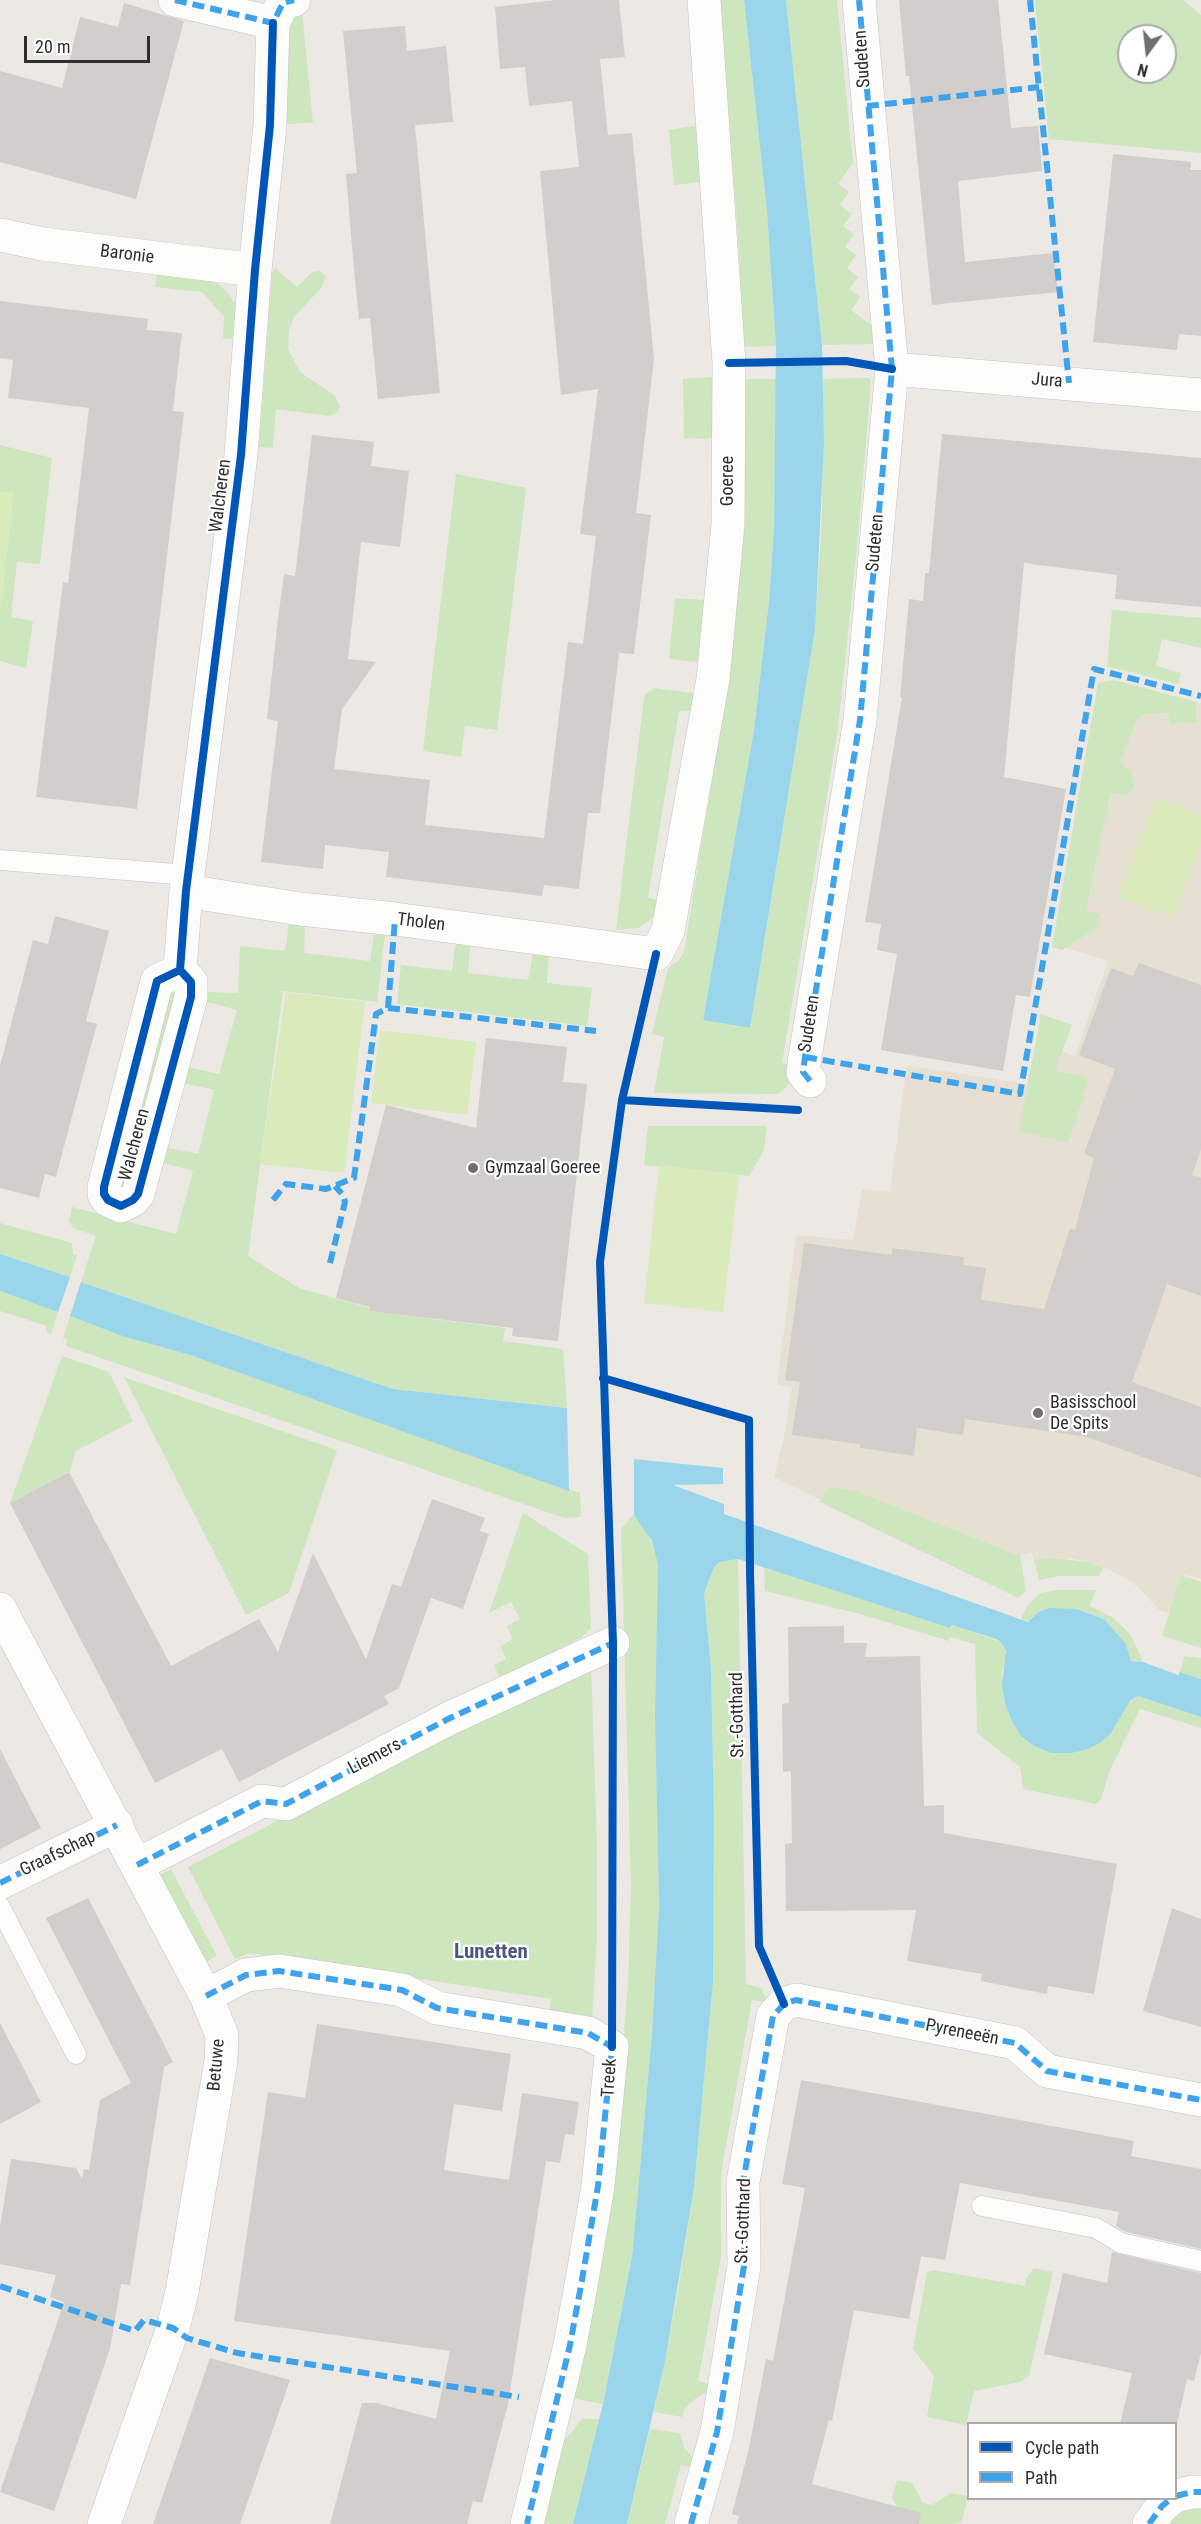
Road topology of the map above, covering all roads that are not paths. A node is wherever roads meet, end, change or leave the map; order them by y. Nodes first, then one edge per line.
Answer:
1 (175, 0) edge
2 (704, 0) edge
3 (859, 0) edge
4 (284, 12) edge
5 (0, 235) edge
6 (255, 270) junction
7 (892, 369) junction
8 (1201, 395) edge
9 (0, 860) edge
10 (187, 883) junction
11 (656, 954) joint
12 (180, 970) junction
13 (810, 1082) dead end
14 (0, 1609) edge
15 (613, 1643) dead end
16 (117, 1825) junction
17 (137, 1865) junction
18 (0, 1883) edge
19 (0, 1907) edge
20 (206, 1996) junction
21 (784, 2004) joint
22 (76, 2054) dead end
23 (1201, 2100) edge
24 (982, 2206) dead end
25 (1201, 2261) edge
26 (1201, 2492) edge
27 (1177, 2497) edge
28 (1171, 2500) edge
29 (104, 2524) edge
30 (527, 2524) edge
31 (691, 2524) edge
32 (1149, 2524) edge

1 - 4 street, Walcheren
2 - 11 street, Goeree
3 - 7 street, Sudeten
4 - 6 street, Walcheren
5 - 6 street, Baronie
6 - 10 street, Walcheren
7 - 8 street, Jura
7 - 13 street, Sudeten
9 - 10 lane, Tholen
10 - 11 street, Tholen
10 - 12 street, Walcheren
12 - 12 street, Walcheren
14 - 16 street, Betuwe
15 - 17 street, Liemers
16 - 17 street, Betuwe
16 - 18 street, Graafschap
17 - 20 street, Betuwe
19 - 22 lane
20 - 29 street, Betuwe
20 - 30 street, Treek
21 - 23 street, Pyreneeën
21 - 31 street, St.-Gotthard
24 - 25 lane
26 - 27 street
28 - 32 street

